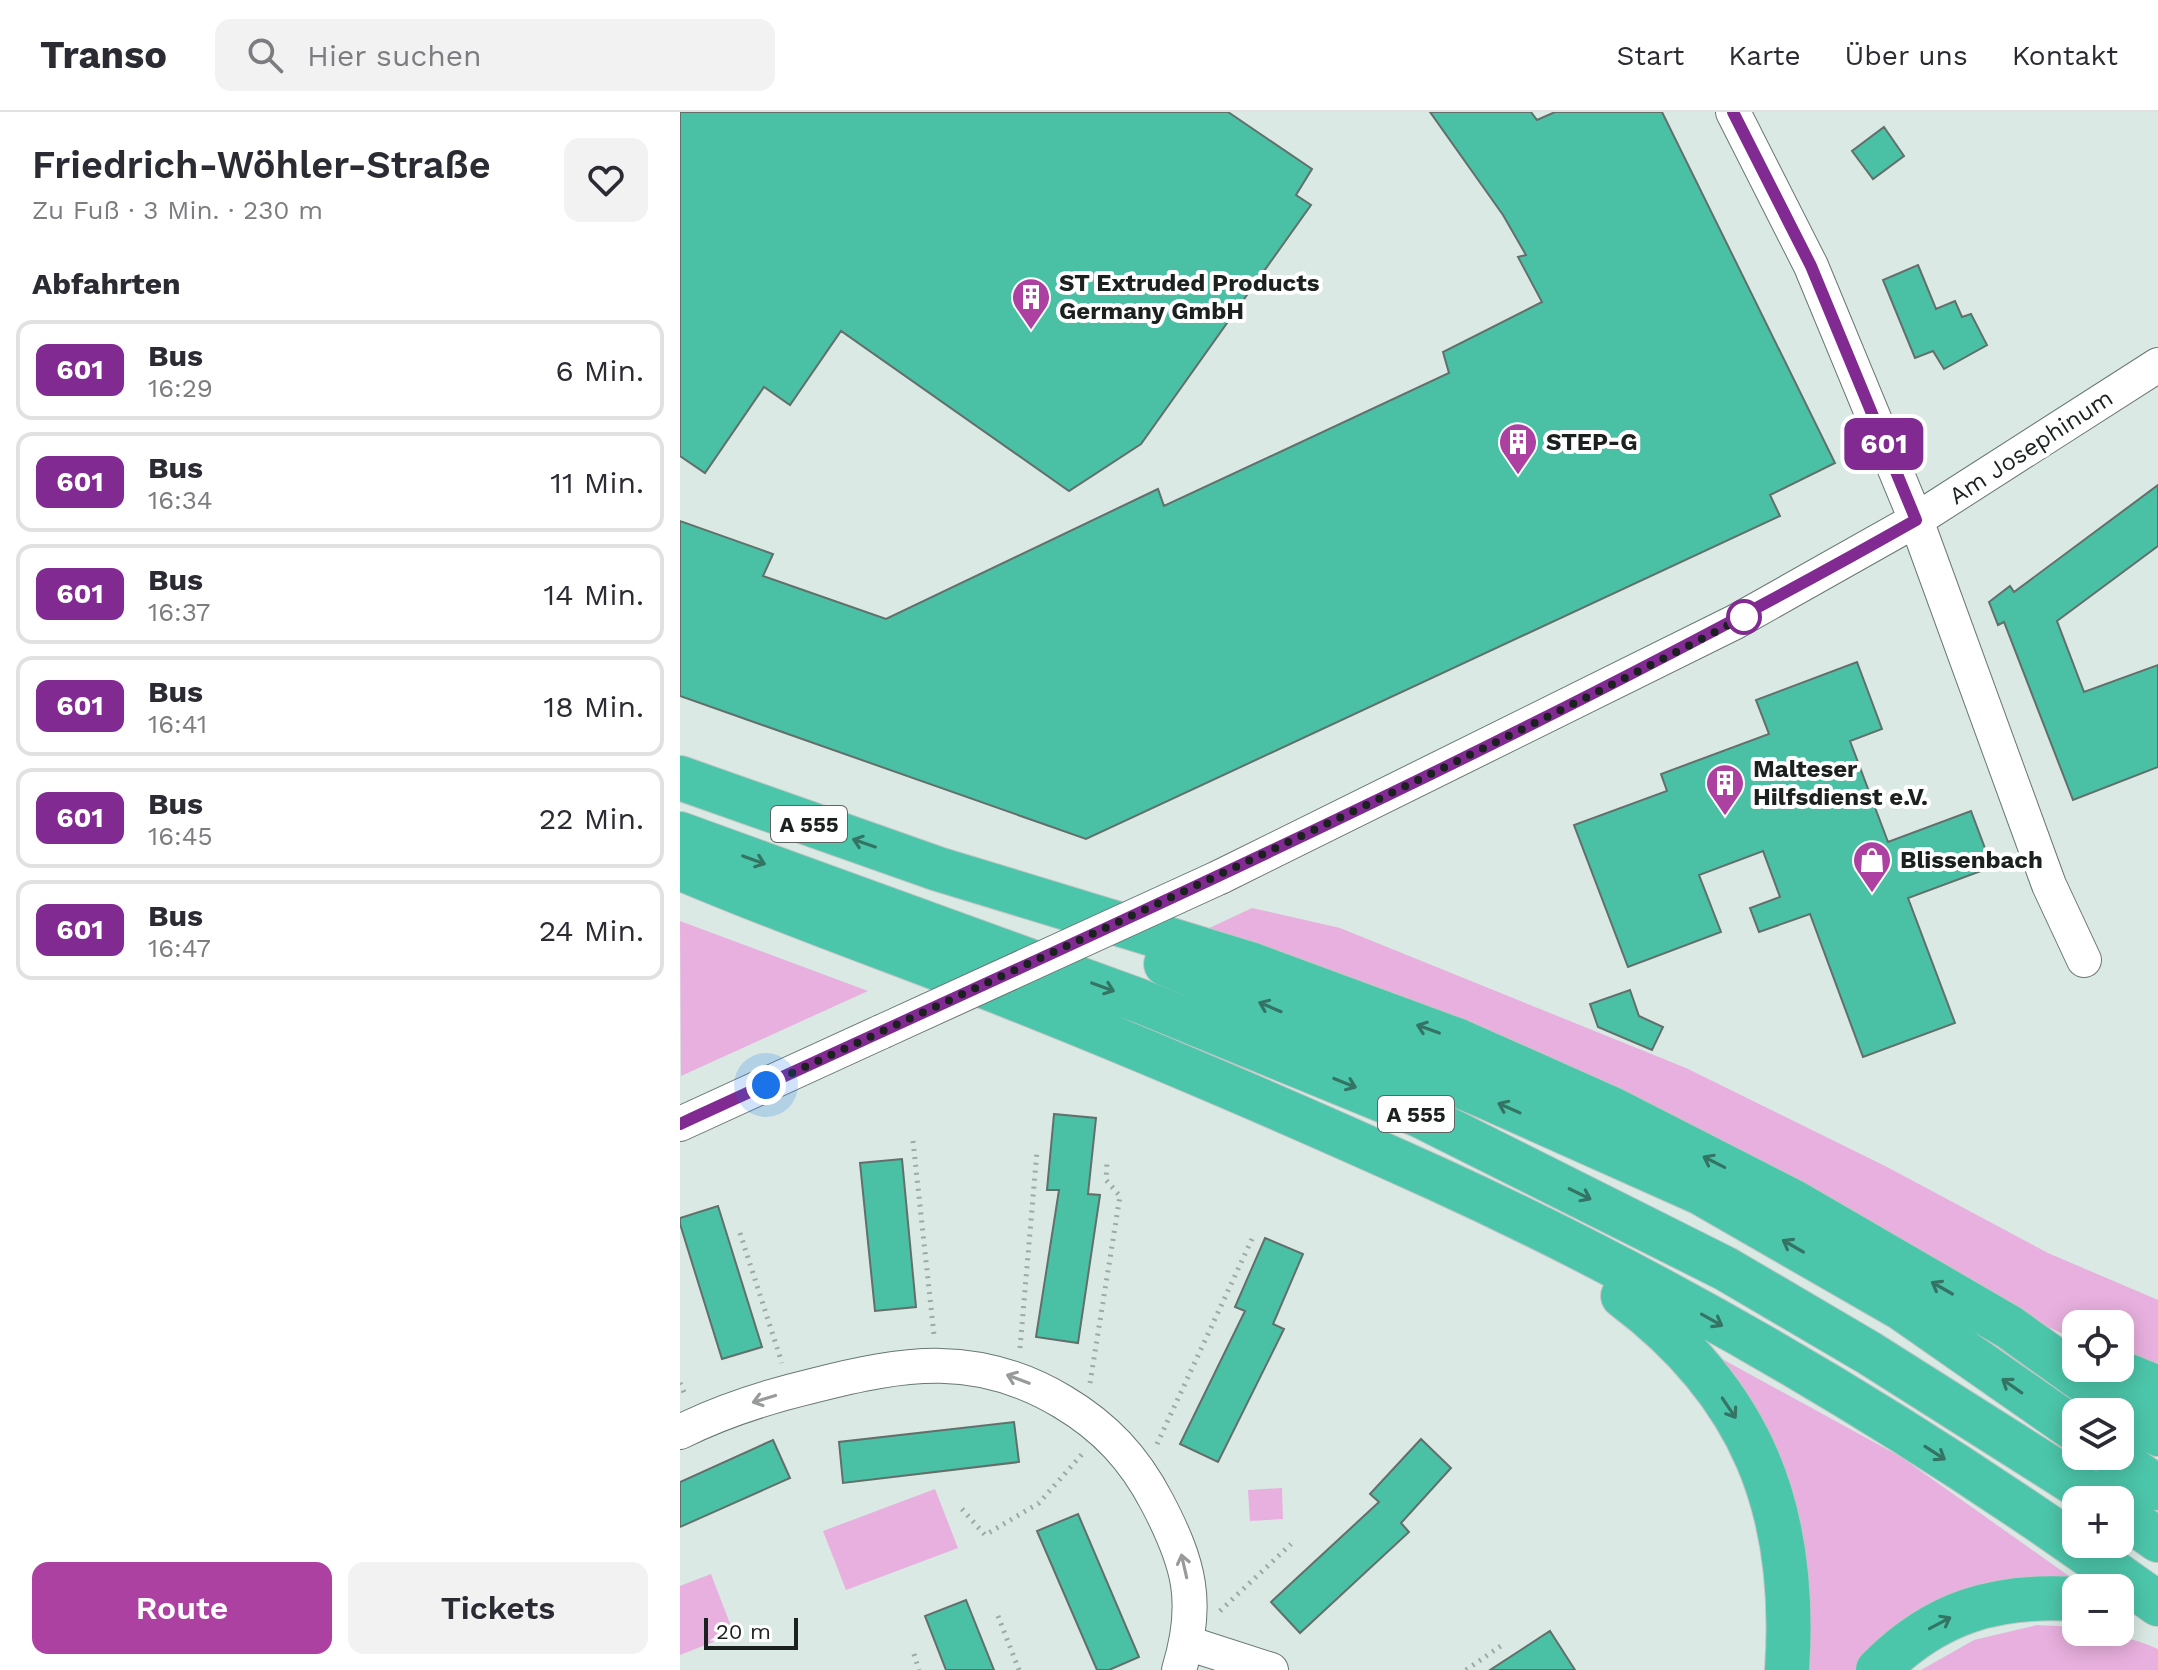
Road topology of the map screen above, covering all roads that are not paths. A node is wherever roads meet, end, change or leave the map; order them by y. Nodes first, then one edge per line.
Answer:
1 (1733, 112) edge
2 (2158, 365) edge
3 (1916, 520) junction
4 (680, 778) edge
5 (680, 834) edge
6 (680, 868) edge
7 (938, 869) junction
8 (680, 893) edge
9 (2084, 960) dead end
10 (680, 1124) edge
11 (2009, 1327) junction
12 (2062, 1348) edge
13 (2134, 1378) edge
14 (2158, 1388) edge
15 (2062, 1420) edge
16 (680, 1432) edge
17 (2158, 1434) edge
18 (2133, 1470) edge
19 (2079, 1486) edge
20 (2158, 1488) edge
21 (2134, 1523) edge
22 (2158, 1540) edge
23 (2062, 1598) edge
24 (2158, 1604) edge
25 (2134, 1612) edge
26 (2158, 1627) edge
27 (1185, 1646) edge
28 (1271, 1670) edge
29 (1787, 1670) edge
30 (1878, 1670) edge

1 - 3 street
2 - 3 street, Am Josephinum
3 - 9 street
3 - 10 street, Am Josephinum, bridge
7 -> 4 highway, A 555
5 -> 19 highway, A 555
6 -> 24 highway
11 -> 7 highway
15 -> 7 highway, A 555
8 -> 29 highway
11 - 12 highway
11 - 17 highway
13 - 14 highway
27 -> 16 street
18 - 20 highway
21 - 22 highway
30 -> 23 highway
25 - 26 highway
27 - 28 street

